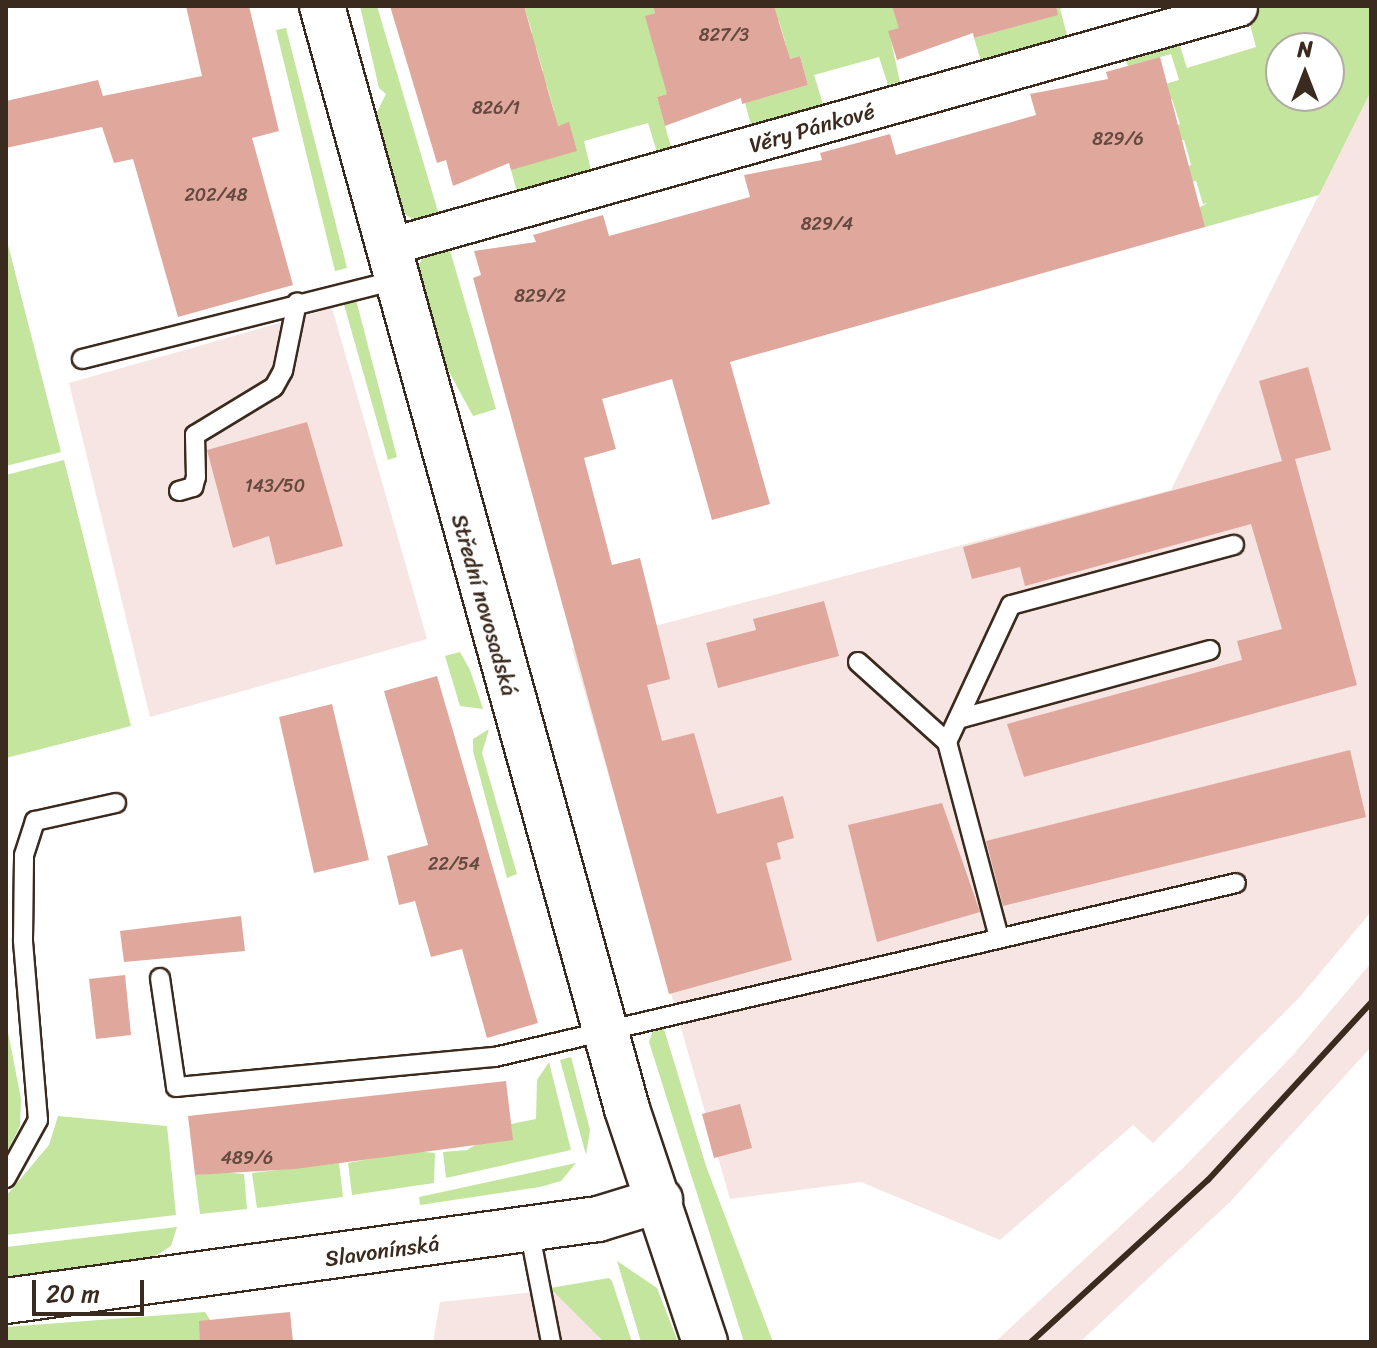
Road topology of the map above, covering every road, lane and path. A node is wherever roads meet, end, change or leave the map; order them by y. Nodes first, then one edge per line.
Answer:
1 (322, 6) edge
2 (1239, 8) dead end
3 (389, 264) junction
4 (297, 302) junction
5 (82, 359) dead end
6 (179, 491) dead end
7 (1234, 545) dead end
8 (1210, 650) dead end
9 (858, 662) dead end
10 (958, 719) junction
11 (947, 742) junction
12 (116, 803) dead end
13 (1236, 883) dead end
14 (999, 937) junction
15 (160, 978) dead end
16 (604, 1028) junction
17 (6, 1178) edge
18 (660, 1200) junction
19 (529, 1229) junction
20 (6, 1301) edge
21 (551, 1342) edge
22 (705, 1342) edge

1 - 3 main road, Střední novosadská
2 - 3 street, Věry Pánkové
3 - 4 lane
3 - 16 main road, Střední novosadská
4 - 5 lane
4 - 6 lane
7 - 10 lane
8 - 10 lane
9 - 11 lane
10 - 11 lane
11 - 14 lane
12 - 17 lane
13 - 14 lane
14 - 16 lane
15 - 16 lane
16 - 18 main road, Střední novosadská
18 - 19 main road, Slavonínská
18 - 22 main road, Střední novosadská
19 - 20 main road, Slavonínská
19 - 21 lane

